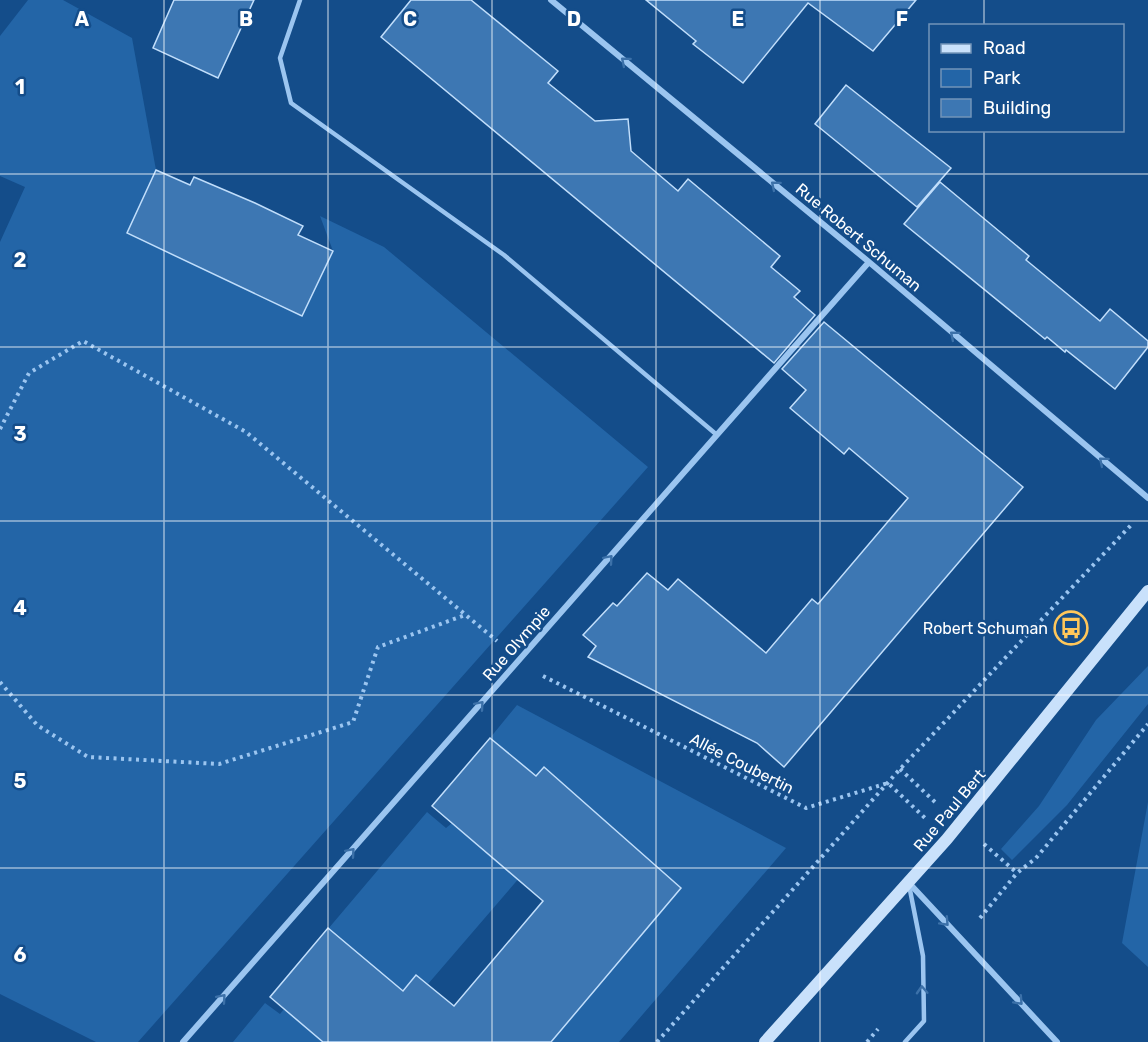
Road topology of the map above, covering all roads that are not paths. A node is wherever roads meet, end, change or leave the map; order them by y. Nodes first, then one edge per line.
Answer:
1 (300, 0) edge
2 (551, 0) edge
3 (869, 262) junction
4 (717, 435) junction
5 (1148, 498) edge
6 (1148, 591) edge
7 (909, 884) junction
8 (183, 1042) edge
9 (765, 1042) edge
10 (905, 1042) edge
11 (1057, 1042) edge

1 - 4 lane
3 -> 2 street, Rue Robert Schuman
3 - 4 street, Rue Olympie
5 -> 3 street, Rue Robert Schuman
8 -> 4 street, Rue Olympie
6 - 7 street, Rue Paul Bert
7 - 9 street, Rue Paul Bert
10 -> 7 lane
7 -> 11 street

